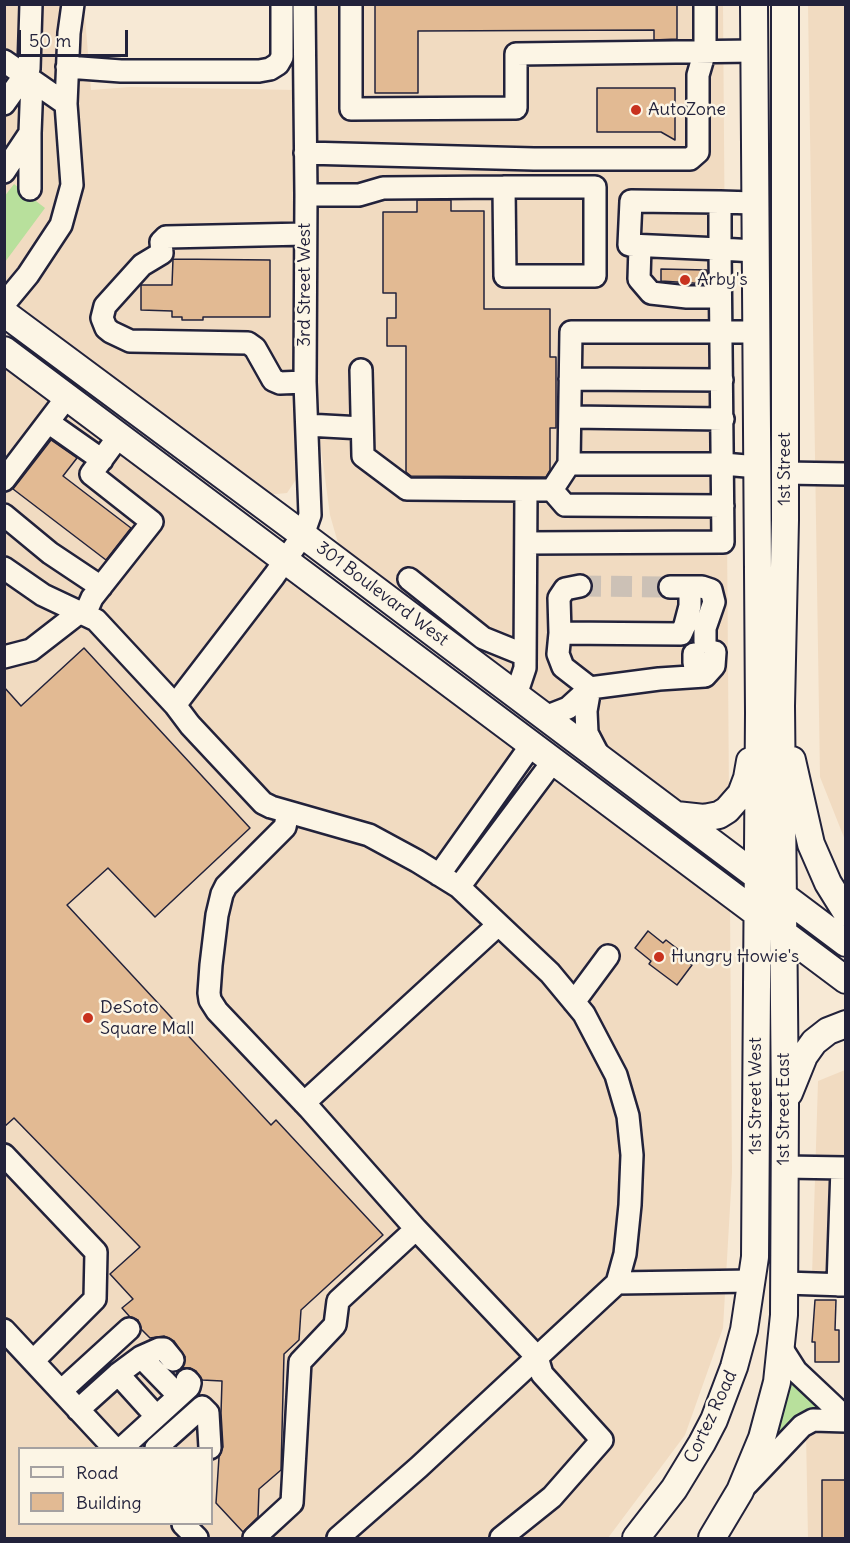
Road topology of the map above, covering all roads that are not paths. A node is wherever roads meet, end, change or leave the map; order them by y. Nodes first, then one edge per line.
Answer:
1 (31, 4) edge
2 (73, 4) edge
3 (282, 4) edge
4 (304, 4) edge
5 (351, 4) edge
6 (705, 4) edge
7 (754, 4) edge
8 (770, 4) edge
9 (785, 4) edge
10 (705, 51) junction
11 (755, 51) junction
12 (4, 62) edge
13 (67, 67) junction
14 (29, 78) junction
15 (4, 104) edge
16 (66, 104) junction
17 (30, 133) junction
18 (304, 153) junction
19 (784, 159) junction
20 (4, 172) edge
21 (504, 187) junction
22 (30, 189) dead end
23 (306, 195) junction
24 (720, 202) junction
25 (754, 203) junction
26 (305, 234) junction
27 (640, 246) junction
28 (720, 249) junction
29 (755, 251) junction
30 (719, 297) junction
31 (4, 304) edge
32 (4, 313) edge
33 (722, 331) junction
34 (757, 332) junction
35 (4, 350) edge
36 (361, 370) dead end
37 (570, 379) junction
38 (722, 380) junction
39 (305, 382) junction
40 (67, 397) junction
41 (570, 417) junction
42 (723, 419) junction
43 (48, 422) junction
44 (307, 425) junction
45 (362, 428) junction
46 (119, 436) junction
47 (102, 460) junction
48 (569, 464) junction
49 (723, 464) junction
50 (758, 467) junction
51 (784, 473) junction
52 (846, 474) edge
53 (4, 480) edge
54 (526, 490) junction
55 (552, 490) junction
56 (723, 506) junction
57 (4, 515) edge
58 (303, 534) junction
59 (526, 543) junction
60 (285, 559) junction
61 (4, 568) edge
62 (409, 579) dead end
63 (580, 586) tunnel mouth
64 (101, 587) junction
65 (83, 613) junction
66 (560, 633) junction
67 (525, 655) junction
68 (4, 657) edge
69 (590, 688) junction
70 (516, 695) junction
71 (175, 705) junction
72 (770, 710) junction
73 (545, 717) junction
74 (532, 744) junction
75 (600, 758) junction
76 (554, 760) junction
77 (288, 812) junction
78 (676, 815) junction
79 (439, 875) junction
80 (758, 878) junction
81 (459, 887) junction
82 (782, 897) junction
83 (756, 912) junction
84 (846, 912) edge
85 (498, 925) junction
86 (784, 934) junction
87 (846, 944) edge
88 (608, 956) dead end
89 (846, 980) edge
90 (574, 1002) junction
91 (846, 1024) edge
92 (304, 1103) junction
93 (785, 1104) junction
94 (4, 1155) edge
95 (784, 1167) junction
96 (844, 1168) edge
97 (416, 1229) junction
98 (842, 1238) edge
99 (753, 1281) junction
100 (617, 1283) junction
101 (785, 1283) junction
102 (842, 1285) edge
103 (129, 1329) dead end
104 (7, 1336) edge
105 (782, 1349) junction
106 (141, 1357) junction
107 (537, 1357) junction
108 (173, 1360) dead end
109 (33, 1361) junction
110 (118, 1374) junction
111 (61, 1391) junction
112 (846, 1404) edge
113 (78, 1410) junction
114 (846, 1411) edge
115 (156, 1416) junction
116 (846, 1419) edge
117 (112, 1447) edge
118 (124, 1447) edge
119 (158, 1447) edge
120 (210, 1447) edge
121 (740, 1491) junction
122 (184, 1525) edge
123 (197, 1539) edge
124 (254, 1539) edge
125 (338, 1539) edge
126 (501, 1539) edge
127 (636, 1539) edge
128 (712, 1539) edge

1 - 14 street
2 - 13 street
3 - 13 street
4 - 18 street, 3rd Street West
5 - 10 street
6 - 10 street
7 - 11 main road, 1st Street
8 - 19 main road
9 - 19 main road, 1st Street
10 - 11 street
10 - 18 street
11 - 25 main road, 1st Street
12 - 14 street
13 - 16 street
14 - 15 street
14 - 16 street
14 - 17 street
16 - 31 street
17 - 20 street
17 - 22 street
18 - 23 street, 3rd Street West
19 - 51 main road, 1st Street
21 - 21 street
21 - 23 street
23 - 26 street, 3rd Street West
24 - 25 street
24 - 27 street
24 - 28 street
25 - 29 main road, 1st Street
26 - 39 street, 3rd Street West
26 - 39 street
27 - 28 street
27 - 30 street
28 - 29 street
28 - 30 street
29 - 34 main road, 1st Street
30 - 33 street
32 - 58 main road, 301 Boulevard West
33 - 34 street
33 - 37 street
33 - 38 street
34 - 50 main road, 1st Street
35 - 40 main road, 301 Boulevard West
36 - 45 street
37 - 38 street
37 - 41 street
38 - 42 street
39 - 44 street, 3rd Street West
40 - 43 street
40 - 46 main road, 301 Boulevard West
41 - 42 street
41 - 48 street
42 - 49 street
43 - 47 street
43 - 53 street
44 - 45 street
44 - 58 street, 3rd Street West
45 - 54 street
46 - 47 street
46 - 60 main road, 301 Boulevard West
47 - 64 street
48 - 49 street
48 - 55 street
49 - 50 street
49 - 56 street
50 - 72 main road, 1st Street
51 - 52 street
51 - 72 main road, 1st Street
54 - 55 street
54 - 59 street
55 - 56 street
56 - 59 street
57 - 64 street
58 - 60 street, 3rd Street West
58 - 70 main road, 301 Boulevard West
59 - 67 street
60 - 71 street, 3rd Street West
60 - 74 main road, 301 Boulevard West
61 - 65 street
62 - 67 street
63 - 66 street
64 - 65 street
65 - 68 street
65 - 71 street
66 - 69 street
66 - 69 street
67 - 70 street
69 - 73 street
69 - 75 street
70 - 73 main road, 301 Boulevard West
71 - 77 street
72 - 78 main road
72 - 80 main road, 1st Street
72 - 82 main road, 1st Street
72 - 84 main road
73 - 75 main road, 301 Boulevard West
74 - 76 main road, 301 Boulevard West
74 - 79 street
75 - 78 main road, 301 Boulevard West
76 - 81 street
76 - 83 main road, 301 Boulevard West
77 - 79 street
77 - 92 street
78 - 80 main road, 301 Boulevard West
79 - 81 street
80 - 82 main road, 301 Boulevard West
80 - 83 main road, 1st Street
81 - 85 street
82 - 86 main road, 1st Street
82 - 87 main road, 301 Boulevard West
83 - 86 main road, 301 Boulevard West
83 - 99 main road, 1st Street West
85 - 90 street
85 - 92 street
86 - 89 main road, 301 Boulevard West
86 - 93 main road, 1st Street East
88 - 90 street
90 - 100 street
91 - 93 main road
92 - 97 street
93 - 95 main road, 1st Street East
94 - 109 street
95 - 96 street
95 - 101 main road, 1st Street East
96 - 98 street
97 - 107 street
97 - 124 street
98 - 102 street
99 - 100 street
99 - 127 main road, Cortez Road
100 - 107 street
101 - 102 street
101 - 105 main road
103 - 111 street
104 - 109 street
105 - 116 street
105 - 121 main road
106 - 108 street
106 - 110 street
106 - 115 street
107 - 125 street
107 - 126 street
109 - 111 street
110 - 113 street
110 - 115 street
111 - 113 street
112 - 114 street
113 - 117 street
115 - 118 street
116 - 121 street
119 - 120 street
121 - 128 main road
122 - 123 street

